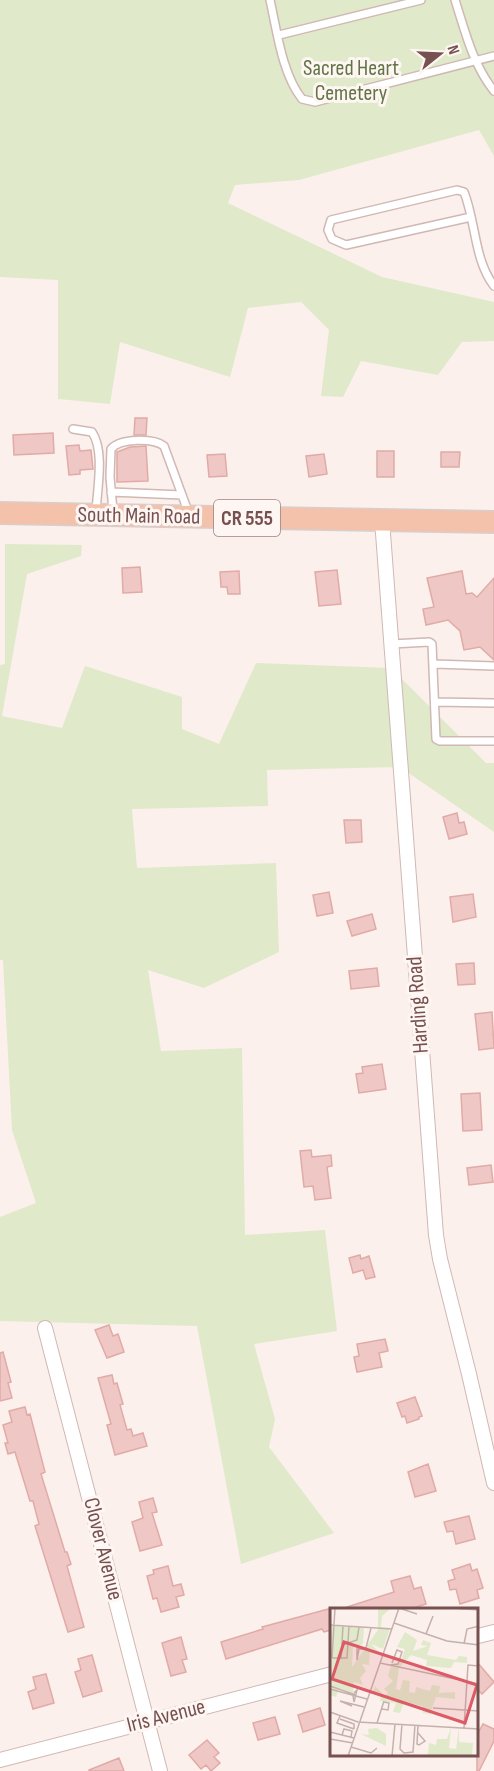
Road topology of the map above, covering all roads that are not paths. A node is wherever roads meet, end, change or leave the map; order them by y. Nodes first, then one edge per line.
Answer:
1 (270, 0) edge
2 (421, 0) edge
3 (455, 0) edge
4 (279, 35) junction
5 (494, 56) edge
6 (475, 61) junction
7 (494, 91) edge
8 (471, 217) junction
9 (494, 286) edge
10 (73, 429) dead end
11 (111, 492) junction
12 (182, 495) junction
13 (0, 513) edge
14 (104, 515) junction
15 (189, 517) junction
16 (382, 520) junction
17 (494, 522) edge
18 (392, 644) junction
19 (434, 664) junction
20 (494, 666) edge
21 (435, 702) junction
22 (494, 703) edge
23 (494, 741) edge
24 (45, 1328) dead end
25 (494, 1483) edge
26 (494, 1632) edge
27 (479, 1636) edge
28 (330, 1675) edge
29 (147, 1721) junction
30 (0, 1760) edge
31 (160, 1771) edge

1 - 4 lane
2 - 4 lane
3 - 6 lane
4 - 6 lane
5 - 6 lane
6 - 7 lane
8 - 8 lane
8 - 9 lane
10 - 14 lane
11 - 12 lane
11 - 12 lane
11 - 14 lane
12 - 15 lane
13 - 14 main road, South Main Road / CR 555
14 - 15 main road, South Main Road / CR 555
15 - 16 main road, South Main Road / CR 555
16 - 17 main road, South Main Road / CR 555
16 - 18 street, Harding Road
18 - 19 lane
18 - 25 street, Harding Road
19 - 20 lane
19 - 21 lane
21 - 22 lane
21 - 23 lane
24 - 29 street, Clover Avenue
26 - 27 street
28 - 29 street, Iris Avenue
29 - 30 street, Iris Avenue
29 - 31 street, Clover Avenue

